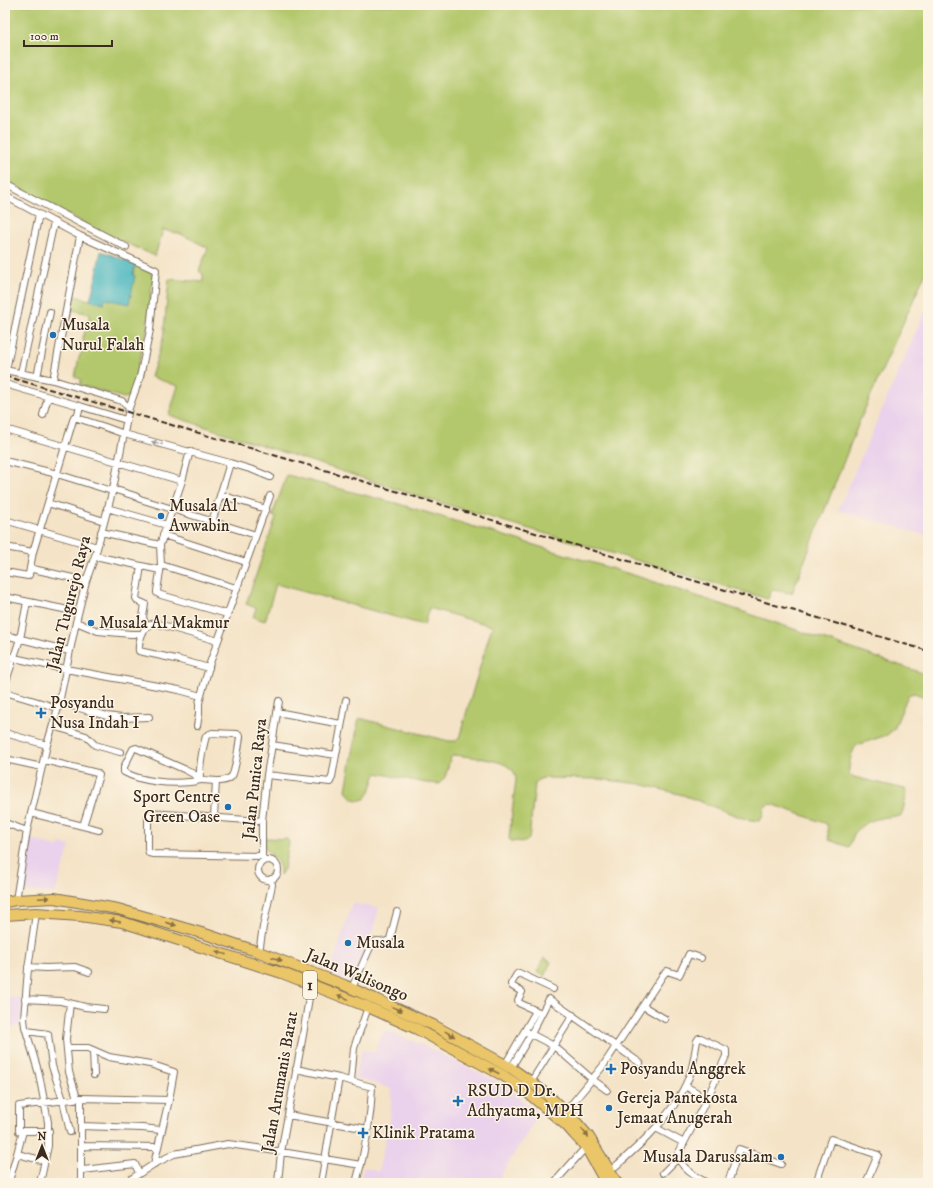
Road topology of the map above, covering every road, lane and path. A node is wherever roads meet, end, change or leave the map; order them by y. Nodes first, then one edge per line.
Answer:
1 (5, 184) edge
2 (5, 196) edge
3 (39, 214) junction
4 (54, 222) junction
5 (80, 236) junction
6 (126, 247) dead end
7 (50, 312) dead end
8 (6, 370) edge
9 (21, 373) junction
10 (38, 377) junction
11 (53, 380) junction
12 (5, 384) edge
13 (48, 397) junction
14 (80, 406) junction
15 (129, 408) junction
16 (43, 415) dead end
17 (75, 418) junction
18 (126, 420) junction
19 (5, 429) edge
20 (124, 434) junction
21 (65, 447) junction
22 (190, 451) junction
23 (5, 460) edge
24 (118, 463) junction
25 (230, 463) junction
26 (56, 474) junction
27 (270, 477) dead end
28 (182, 481) junction
29 (112, 490) junction
30 (221, 495) junction
31 (270, 496) dead end
32 (48, 503) junction
33 (107, 508) junction
34 (266, 509) junction
35 (172, 510) junction
36 (5, 520) edge
37 (104, 521) junction
38 (212, 522) junction
39 (167, 525) junction
40 (40, 529) junction
41 (101, 532) junction
42 (164, 535) junction
43 (256, 535) junction
44 (160, 545) junction
45 (97, 546) junction
46 (5, 549) edge
47 (33, 552) junction
48 (95, 556) junction
49 (246, 562) junction
50 (141, 566) junction
51 (30, 568) junction
52 (161, 568) junction
53 (5, 572) edge
54 (86, 581) junction
55 (236, 588) junction
56 (5, 597) edge
57 (27, 602) junction
58 (78, 612) junction
59 (227, 614) junction
60 (76, 622) junction
61 (144, 631) junction
62 (5, 635) edge
63 (20, 639) junction
64 (218, 641) junction
65 (70, 651) junction
66 (5, 656) edge
67 (14, 657) junction
68 (66, 668) junction
69 (209, 668) junction
70 (5, 684) edge
71 (5, 692) edge
72 (201, 696) junction
73 (346, 700) dead end
74 (279, 701) dead end
75 (58, 705) junction
76 (277, 712) junction
77 (149, 717) dead end
78 (341, 724) junction
79 (53, 726) junction
80 (197, 726) dead end
81 (5, 732) edge
82 (47, 745) junction
83 (272, 745) junction
84 (120, 752) dead end
85 (336, 755) junction
86 (5, 759) edge
87 (44, 760) junction
88 (42, 768) junction
89 (267, 775) junction
90 (200, 780) junction
91 (214, 781) junction
92 (31, 813) junction
93 (213, 817) junction
94 (262, 821) junction
95 (5, 823) edge
96 (83, 826) junction
97 (99, 830) dead end
98 (27, 831) junction
99 (263, 858) junction
100 (272, 879) junction
101 (16, 900) junction
102 (5, 902) edge
103 (397, 912) dead end
104 (36, 913) junction
105 (5, 915) edge
106 (205, 934) junction
107 (201, 947) junction
108 (259, 952) junction
109 (701, 958) dead end
110 (28, 967) junction
111 (89, 972) dead end
112 (311, 985) junction
113 (352, 988) junction
114 (553, 989) dead end
115 (25, 999) junction
116 (70, 1003) junction
117 (643, 1006) junction
118 (368, 1008) junction
119 (104, 1009) dead end
120 (539, 1012) junction
121 (573, 1015) junction
122 (665, 1018) dead end
123 (27, 1031) junction
124 (525, 1031) junction
125 (531, 1034) junction
126 (554, 1046) junction
127 (616, 1047) junction
128 (67, 1048) junction
129 (93, 1050) junction
130 (640, 1063) dead end
131 (508, 1067) junction
132 (296, 1069) junction
133 (94, 1075) dead end
134 (339, 1078) junction
135 (592, 1080) junction
136 (351, 1081) junction
137 (531, 1082) junction
138 (685, 1086) junction
139 (607, 1090) dead end
140 (696, 1092) dead end
141 (79, 1098) junction
142 (63, 1100) junction
143 (169, 1100) junction
144 (45, 1103) junction
145 (566, 1111) junction
146 (288, 1114) junction
147 (332, 1123) junction
148 (81, 1126) junction
149 (656, 1128) junction
150 (368, 1129) junction
151 (161, 1130) junction
152 (23, 1131) junction
153 (49, 1131) junction
154 (70, 1132) dead end
155 (684, 1143) junction
156 (82, 1146) junction
157 (157, 1147) junction
158 (586, 1147) junction
159 (281, 1152) junction
160 (17, 1154) junction
161 (678, 1158) junction
162 (326, 1159) junction
163 (45, 1161) junction
164 (154, 1164) junction
165 (781, 1164) dead end
166 (361, 1165) junction
167 (81, 1168) junction
168 (610, 1171) junction
169 (139, 1173) junction
170 (663, 1173) dead end
171 (12, 1182) edge
172 (40, 1183) edge
173 (81, 1183) edge
174 (125, 1183) edge
175 (278, 1183) edge
176 (321, 1183) edge
177 (356, 1183) edge
178 (554, 1183) edge
179 (606, 1183) edge
180 (617, 1183) edge
181 (707, 1183) edge
182 (728, 1183) edge
183 (816, 1183) edge
184 (866, 1183) edge

1 - 6 street
2 - 3 street
3 - 4 street
3 - 8 street
4 - 5 street
4 - 9 street
5 - 11 street
5 - 15 street, Jalan Tugurejo Raya
7 - 10 street
8 - 9 street
9 - 10 street
10 - 11 street
11 - 15 street
12 - 13 street
13 - 14 street
13 - 16 street
14 - 17 street
14 - 18 street
15 - 18 street, Jalan Tugurejo Raya
17 - 20 street
17 - 21 street
18 - 20 street, Jalan Tugurejo Raya
19 - 21 street
22 -> 20 street
20 - 24 street, Jalan Tugurejo Raya
21 - 24 street
21 - 26 street
22 - 25 street
22 - 28 street
23 - 26 street
24 - 28 street
24 - 29 street, Jalan Tugurejo Raya
25 - 27 street
25 - 30 street
26 - 29 street
26 - 32 street
28 - 35 street
29 - 33 street, Jalan Tugurejo Raya
29 - 35 street
30 - 34 street
30 - 38 street
31 - 34 street
32 - 37 street
32 - 40 street
33 - 37 street, Jalan Tugurejo Raya
33 - 39 street
34 - 43 street
35 - 38 street
35 - 39 street
36 - 40 street
37 - 41 street, Jalan Tugurejo Raya
38 - 43 street
39 - 42 street
40 - 45 street
40 - 47 street
41 - 44 street
41 - 45 street, Jalan Tugurejo Raya
42 - 44 street
42 - 49 street
43 - 49 street
44 - 52 street
45 - 48 street, Jalan Tugurejo Raya
46 - 47 street
47 - 51 street
48 - 50 street
48 - 54 street, Jalan Tugurejo Raya
49 - 55 street
50 - 52 street
50 - 61 street
51 - 53 street
51 - 54 street
52 - 55 street
52 - 59 street
54 - 58 street, Jalan Tugurejo Raya
55 - 59 street
56 - 57 street
57 - 58 street
57 - 63 street
58 - 60 street, Jalan Tugurejo Raya
59 - 64 street
60 - 61 street
60 - 65 street, Jalan Tugurejo Raya
61 - 64 street
61 - 69 street
62 - 63 street
63 - 65 street
63 - 67 street
64 - 69 street
65 - 68 street, Jalan Tugurejo Raya
66 - 67 street
67 - 68 street
67 - 70 street
68 - 72 street
68 - 75 street, Jalan Tugurejo Raya
69 - 72 street
71 - 75 street
72 - 80 street
73 - 78 street
74 - 76 street, Jalan Punica Raya
75 - 77 street
75 - 79 street, Jalan Tugurejo Raya
76 - 78 street
76 - 83 street, Jalan Punica Raya
78 - 85 street
79 - 82 street, Jalan Tugurejo Raya
79 - 84 street
81 - 82 street
82 - 87 street, Jalan Tugurejo Raya
83 - 85 street
83 - 89 street, Jalan Punica Raya
85 - 89 street
86 - 88 street
87 - 88 street, Jalan Tugurejo Raya
87 - 96 street
88 - 92 street, Jalan Tugurejo Raya
89 - 94 street, Jalan Punica Raya
90 - 90 street
90 - 91 street
90 - 91 street
91 - 93 street
92 - 96 street
92 - 98 street, Jalan Tugurejo Raya
93 - 94 street
93 - 99 street
94 - 99 street, Jalan Punica Raya
95 - 98 street
96 - 97 street
98 - 101 street, Jalan Tugurejo Raya
99 - 100 street
99 - 100 street
100 - 108 street
101 - 102 highway, Jalan Walisongo / 1
101 -> 106 highway, Jalan Walisongo / 1
103 - 113 street
104 - 105 highway, Jalan Walisongo / 1
107 -> 104 highway, Jalan Walisongo / 1
104 - 110 street
106 - 107 highway
106 - 108 highway, Jalan Walisongo / 1
112 -> 107 highway, Jalan Walisongo / 1
108 -> 113 highway, Jalan Walisongo / 1
109 - 117 street
110 - 111 street
110 - 115 street
118 -> 112 highway, Jalan Walisongo / 1
112 - 132 street, Jalan Arumanis Barat
113 -> 131 highway, Jalan Walisongo / 1
114 - 120 street
115 - 116 street
115 - 123 street
116 - 119 street
116 - 128 street
117 - 122 street
117 - 127 street
118 - 136 street
158 -> 118 highway, Jalan Walisongo / 1
120 - 121 street
120 - 124 street
120 - 125 street
121 - 126 street
121 - 127 street
123 - 142 street
123 - 144 street
124 - 125 street
124 - 131 street
125 - 126 street
125 - 131 street
126 - 135 street
126 - 137 street
127 - 130 street
127 - 135 street
128 - 129 street
128 - 141 street
129 - 133 street
129 - 143 street
131 - 137 highway, Jalan Walisongo / 1
132 - 134 street
132 - 146 street, Jalan Arumanis Barat
134 - 136 street
134 - 147 street
135 - 139 street
135 - 145 street
136 - 150 street
137 - 145 highway, Jalan Walisongo / 1
138 - 140 street
138 - 149 street
138 - 155 street
141 - 142 street
141 - 143 street
141 - 148 street
142 - 144 street
142 - 154 street
143 - 151 street
144 - 152 street
144 - 153 street
145 -> 168 highway, Jalan Walisongo / 1
146 - 147 street
146 - 159 street, Jalan Arumanis Barat
147 - 150 street
147 - 162 street
148 - 151 street
148 - 156 street
149 - 155 street
149 - 168 street
150 - 166 street
151 - 157 street
152 - 153 street
152 - 160 street
153 - 163 street
155 - 161 street
156 - 157 street
156 - 167 street
157 - 164 street
158 - 178 street
158 - 179 highway, Jalan Walisongo / 1
159 - 162 street
159 - 164 street
159 - 175 street, Jalan Arumanis Barat
160 - 163 street
160 - 171 street
161 - 170 street
161 - 181 street
162 - 166 street
162 - 176 street
163 - 172 street
164 - 169 street
165 - 182 street
166 - 177 street
167 - 169 street
167 - 173 street
168 - 180 highway, Jalan Walisongo / 1
169 - 174 street
183 - 184 street

